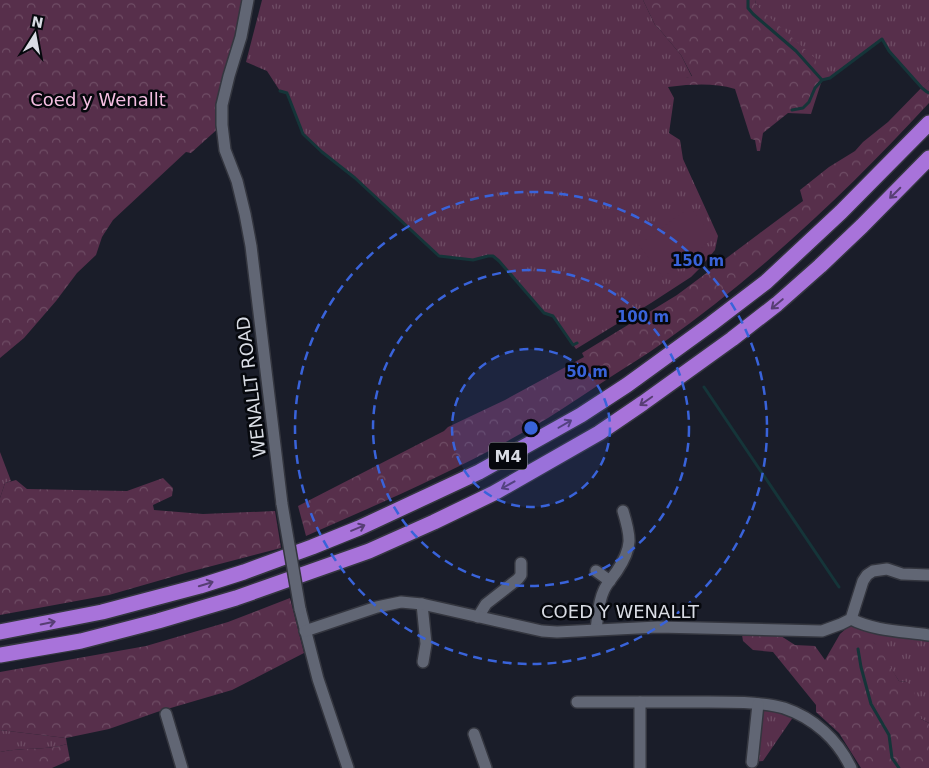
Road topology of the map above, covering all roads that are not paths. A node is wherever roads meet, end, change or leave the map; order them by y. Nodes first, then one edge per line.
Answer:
1 (248, 0) edge
2 (929, 123) edge
3 (929, 158) edge
4 (623, 511) dead end
5 (521, 563) dead end
6 (596, 571) dead end
7 (929, 576) edge
8 (610, 581) junction
9 (422, 604) junction
10 (478, 617) junction
11 (851, 618) junction
12 (596, 629) junction
13 (305, 630) junction
14 (0, 632) edge
15 (929, 635) edge
16 (0, 655) edge
17 (423, 662) dead end
18 (577, 702) dead end
19 (640, 702) junction
20 (758, 704) junction
21 (166, 714) dead end
22 (474, 734) dead end
23 (752, 762) dead end
24 (182, 768) edge
25 (348, 768) edge
26 (486, 768) edge
27 (640, 768) edge
28 (851, 768) edge

1 - 13 street, WENALLT ROAD, bridge
14 -> 2 highway, M4
3 -> 16 highway, M4
4 - 8 street
5 - 10 street
6 - 8 street
7 - 11 street
8 - 12 street
9 - 10 street, COED Y WENALLT
9 - 13 street, COED Y WENALLT
9 - 17 street
10 - 12 street, COED Y WENALLT
11 - 12 street, COED Y WENALLT
11 - 15 street
13 - 25 street, WENALLT ROAD
18 - 19 street
19 - 20 street
19 - 27 street
20 - 23 street
20 - 28 street
21 - 24 street
22 - 26 street

